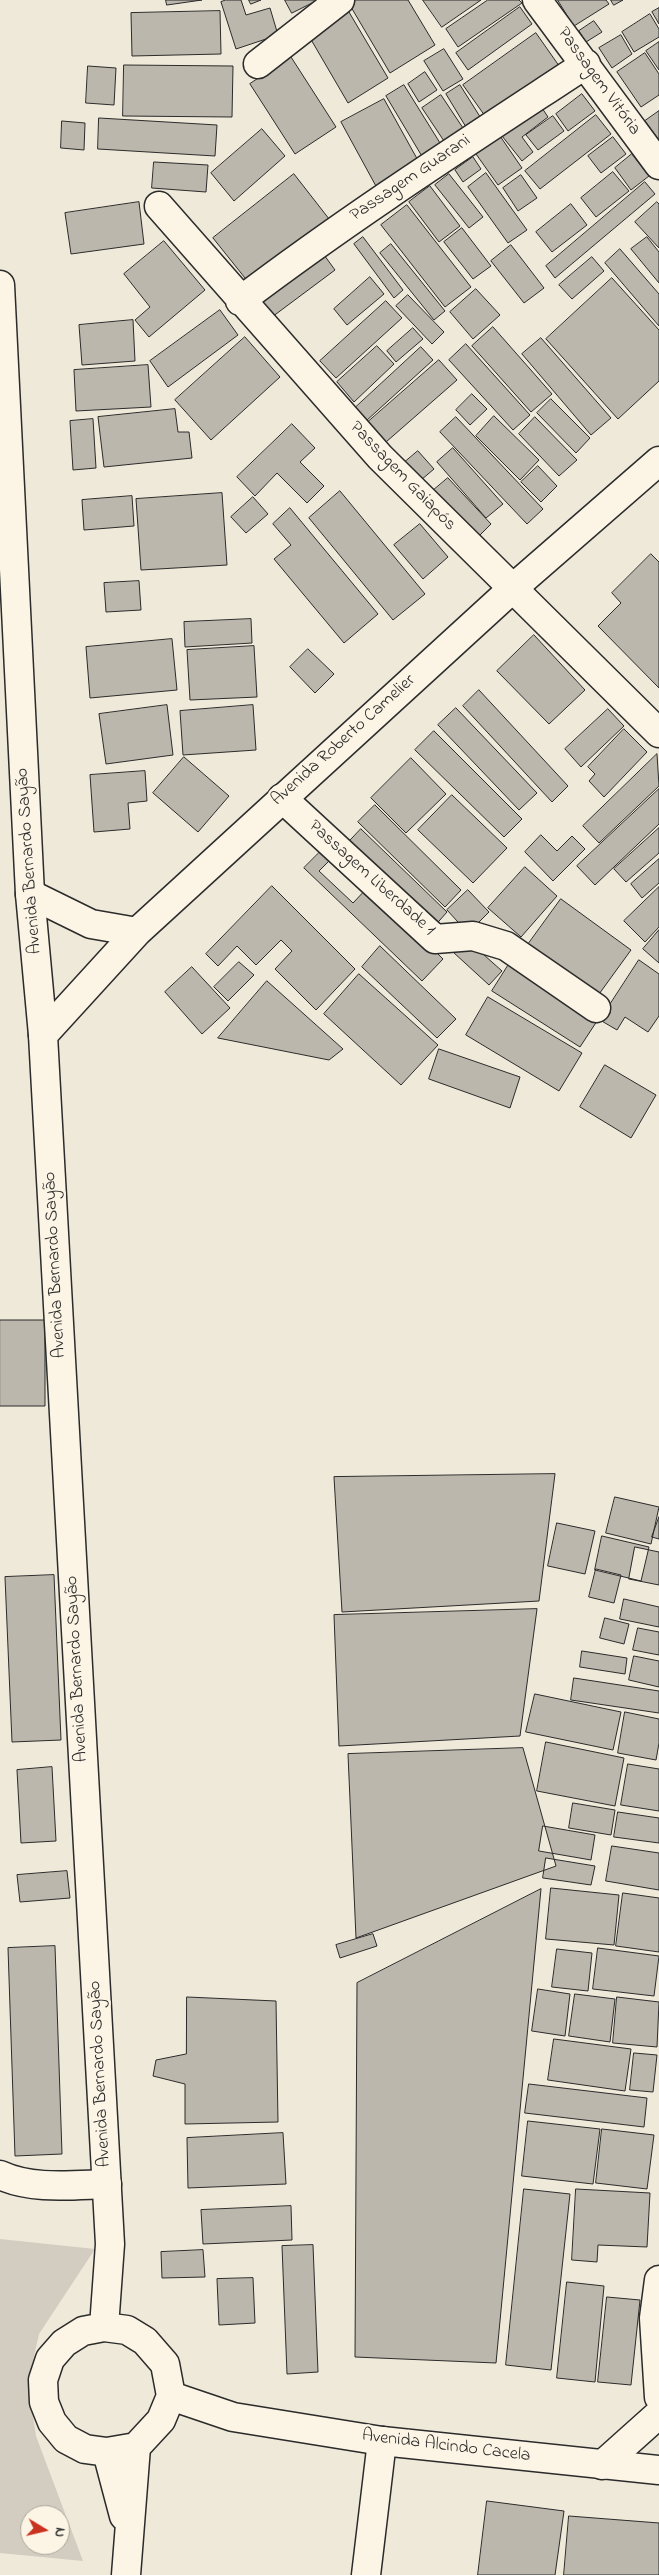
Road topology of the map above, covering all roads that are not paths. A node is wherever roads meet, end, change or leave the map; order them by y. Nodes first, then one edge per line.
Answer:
1 (340, 0) edge
2 (537, 0) edge
3 (258, 64) dead end
4 (586, 64) junction
5 (659, 165) edge
6 (159, 206) dead end
7 (0, 285) edge
8 (240, 301) junction
9 (659, 461) edge
10 (6, 534) edge
11 (512, 589) junction
12 (659, 733) edge
13 (282, 798) junction
14 (30, 894) junction
15 (137, 932) junction
16 (596, 1008) dead end
17 (43, 1035) junction
18 (0, 2175) edge
19 (107, 2184) junction
20 (659, 2280) edge
21 (116, 2328) junction
22 (659, 2397) edge
23 (166, 2408) junction
24 (659, 2414) edge
25 (382, 2441) junction
26 (136, 2447) junction
27 (107, 2452) junction
28 (602, 2464) junction
29 (659, 2470) edge
30 (129, 2534) junction
31 (126, 2575) edge
32 (366, 2575) edge

1 - 3 main road
2 - 4 main road, Passagem Vitória
4 - 5 main road, Passagem Vitória
4 - 8 main road, Passagem Guarani
6 - 8 main road, Passagem Gaiapós
7 - 10 main road, Avenida Bernardo Sayão
8 - 11 main road, Passagem Gaiapós
9 - 11 main road, Avenida Roberto Camelier
10 - 14 main road, Avenida Bernardo Sayão
11 - 12 main road, Passagem Gaiapós
11 - 13 main road, Avenida Roberto Camelier
13 - 15 main road, Avenida Roberto Camelier
13 - 16 main road, Passagem Liberdade 1
14 - 15 main road
14 - 17 main road, Avenida Bernardo Sayão
15 - 17 main road, Avenida Roberto Camelier
17 - 19 main road, Avenida Bernardo Sayão
18 - 19 main road
19 - 21 main road, Avenida Bernardo Sayão
20 - 22 main road
21 - 23 main road
21 - 27 main road
23 - 25 main road, Avenida Alcindo Cacela
23 - 26 main road
24 - 28 main road
25 - 28 main road, Avenida Alcindo Cacela
25 - 32 main road
26 - 27 main road
26 - 30 main road
27 - 30 main road
28 - 29 main road, Avenida Alcindo Cacela
30 - 31 main road

